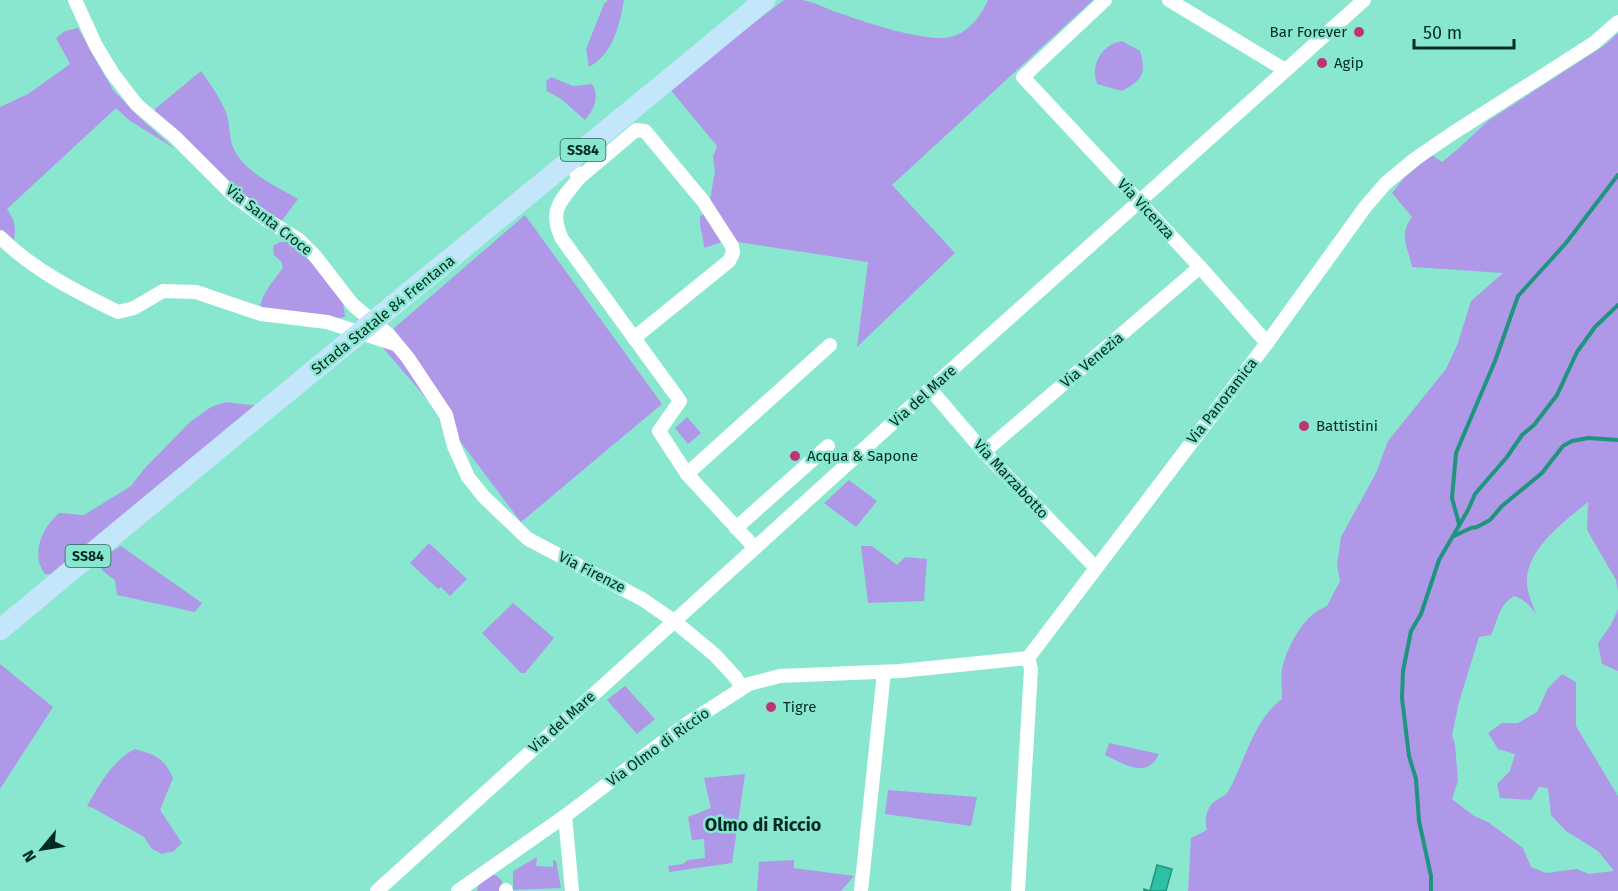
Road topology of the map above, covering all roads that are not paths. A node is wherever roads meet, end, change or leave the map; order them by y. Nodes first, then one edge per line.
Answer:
1 (75, 0) edge
2 (765, 0) edge
3 (1105, 0) edge
4 (1169, 0) edge
5 (1364, 0) edge
6 (1618, 22) edge
7 (1285, 70) junction
8 (574, 170) junction
9 (1140, 202) junction
10 (0, 237) edge
11 (1200, 267) junction
12 (634, 338) junction
13 (1267, 343) junction
14 (397, 345) junction
15 (830, 345) dead end
16 (930, 389) junction
17 (454, 446) joint
18 (828, 446) dead end
19 (984, 452) junction
20 (687, 474) junction
21 (736, 528) junction
22 (755, 548) junction
23 (1095, 567) junction
24 (674, 621) junction
25 (0, 630) edge
26 (1028, 658) junction
27 (884, 672) junction
28 (742, 688) junction
29 (565, 816) junction
30 (376, 891) edge
31 (459, 891) edge
32 (572, 891) edge
33 (861, 891) edge
34 (1018, 891) edge

1 - 14 street, Via Santa Croce
2 - 8 main road, Strada Statale 84 Frentana / SS84
3 - 9 street, Via Vicenza
4 - 7 street
5 - 7 street, Via del Mare
6 - 13 street, Via Panoramica
7 - 9 street, Via del Mare
8 - 12 street
8 - 12 street
8 - 25 main road, Strada Statale 84 Frentana / SS84
9 - 11 street, Via Vicenza
9 - 16 street, Via del Mare
10 - 14 street
11 - 13 street, Via Vicenza
11 - 19 street, Via Venezia
12 - 20 street
13 - 23 street, Via Panoramica
14 - 17 street, Via Santa Croce
15 - 20 street
16 - 19 street, Via Marzabotto
16 - 22 street, Via del Mare
17 - 24 street, Via Firenze
18 - 21 street
19 - 23 street, Via Marzabotto
20 - 21 street
21 - 22 street
22 - 24 street, Via del Mare
23 - 26 street, Via Panoramica
24 - 28 street, Via Firenze
24 - 30 street, Via del Mare
26 - 27 street, Via Olmo di Riccio
26 - 34 street
27 - 28 street, Via Olmo di Riccio
27 - 33 street
28 - 29 street, Via Olmo di Riccio
29 - 31 street, Via Olmo di Riccio
29 - 32 street

